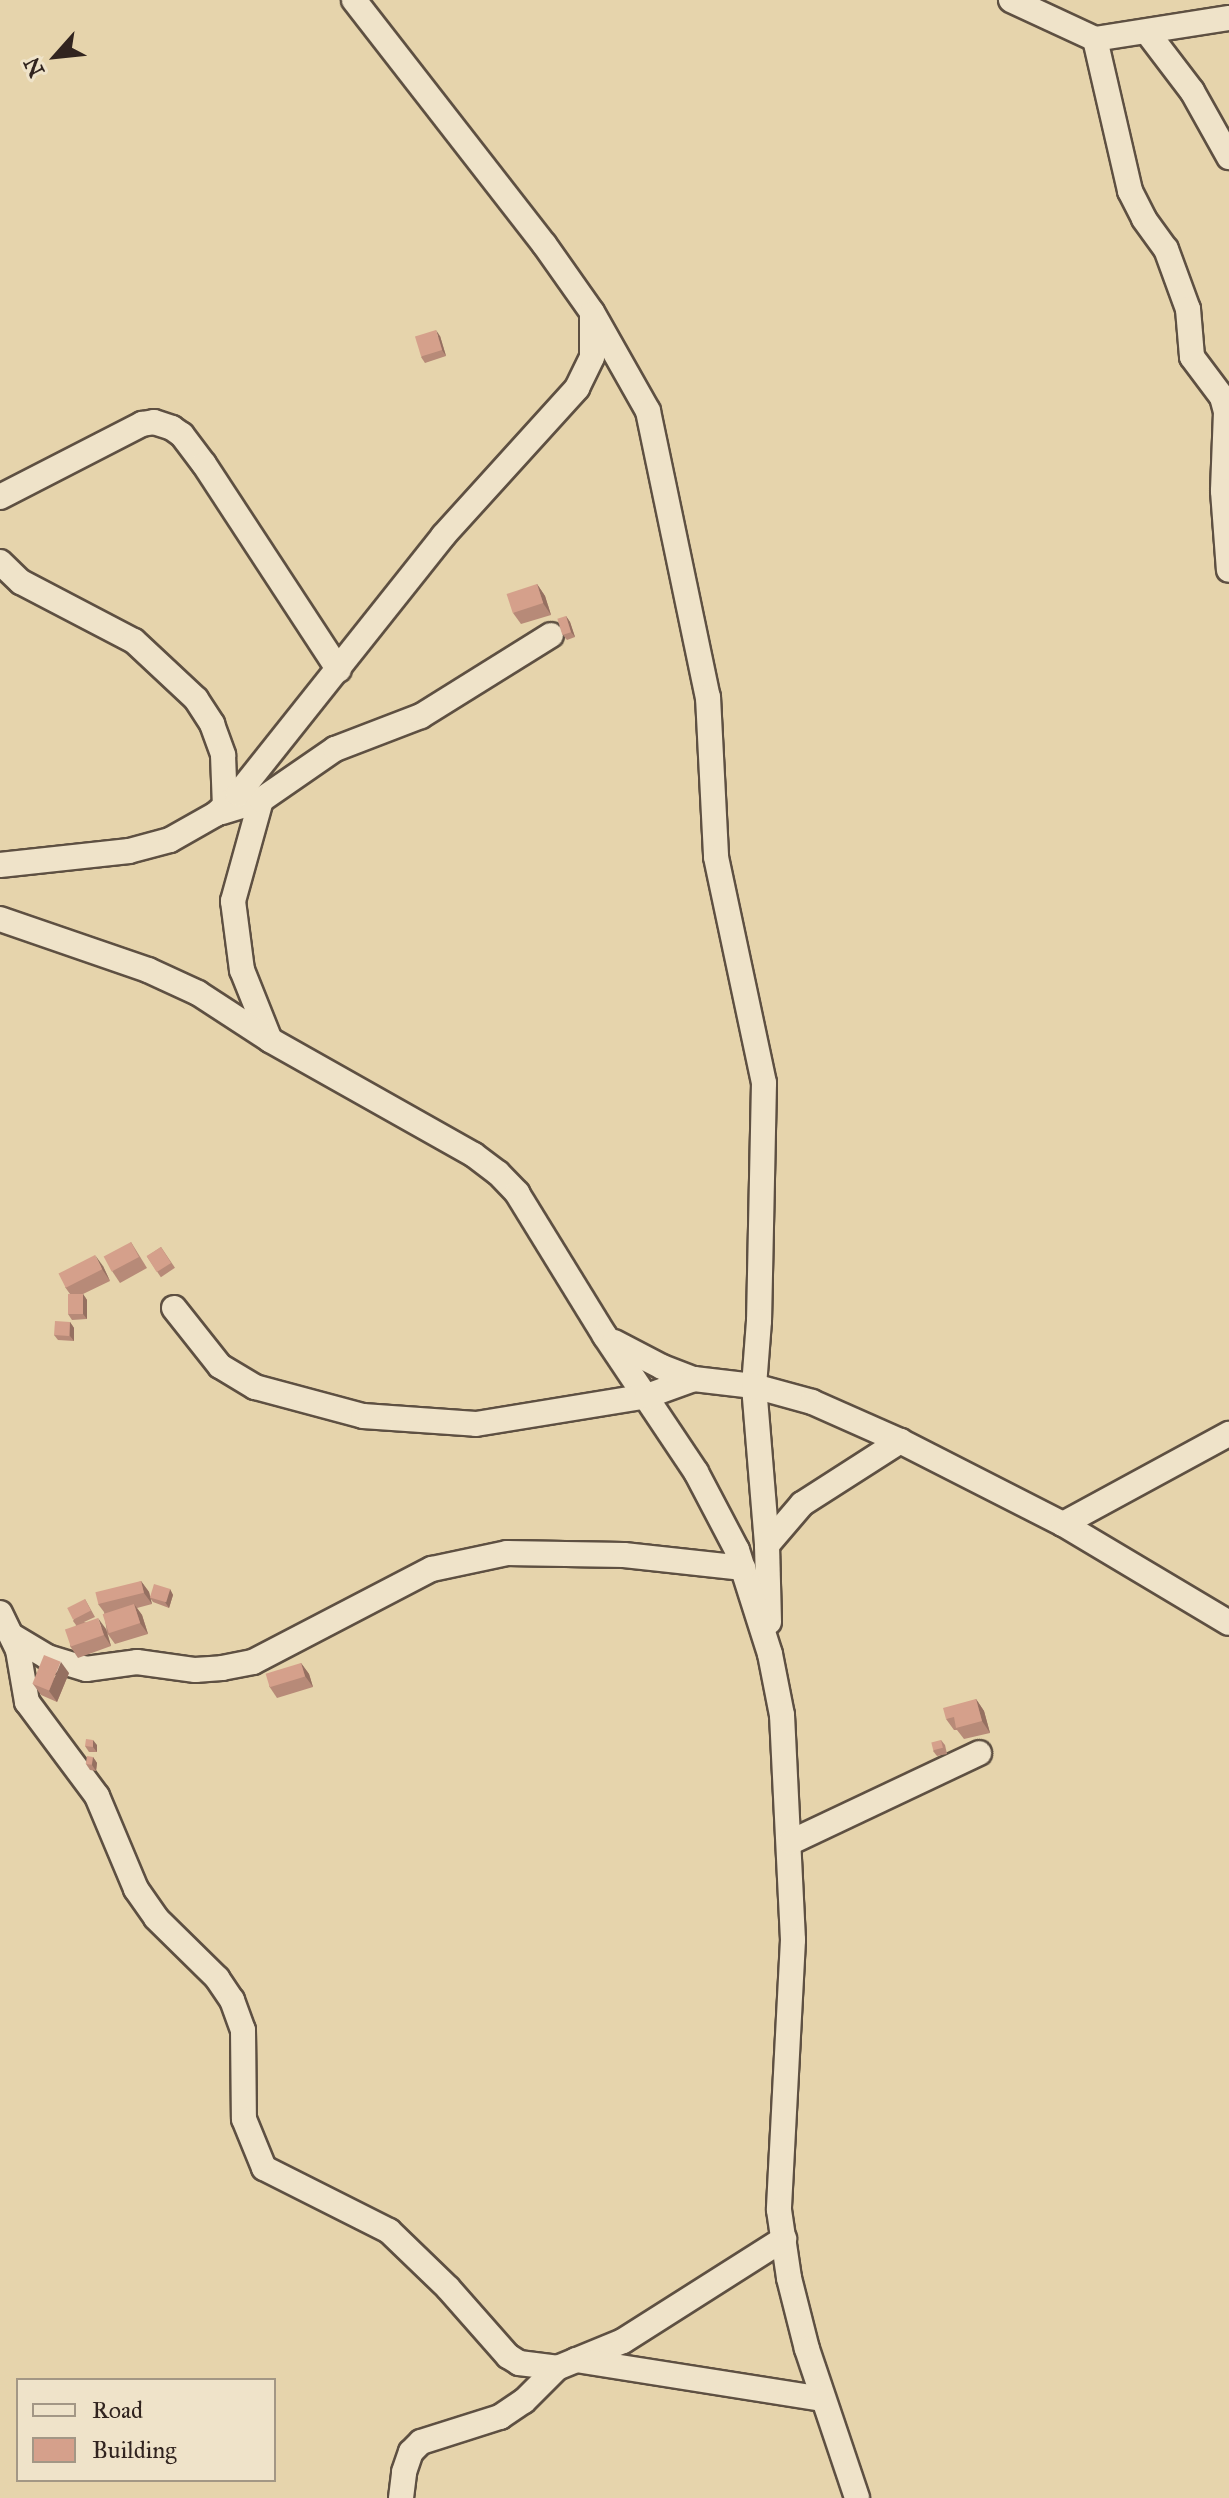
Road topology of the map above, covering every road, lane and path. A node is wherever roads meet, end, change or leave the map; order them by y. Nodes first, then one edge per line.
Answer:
1 (354, 0) edge
2 (1011, 0) edge
3 (1229, 18) edge
4 (1147, 32) junction
5 (1095, 39) junction
6 (1229, 157) edge
7 (592, 312) junction
8 (0, 497) edge
9 (0, 562) edge
10 (1229, 570) edge
11 (551, 635) dead end
12 (339, 670) junction
13 (261, 800) junction
14 (221, 810) junction
15 (0, 865) edge
16 (0, 919) edge
17 (270, 1040) junction
18 (174, 1308) dead end
19 (605, 1336) junction
20 (694, 1379) junction
21 (754, 1386) junction
22 (647, 1396) junction
23 (1229, 1434) edge
24 (900, 1441) junction
25 (1063, 1524) junction
26 (767, 1545) junction
27 (743, 1568) junction
28 (0, 1613) edge
29 (1229, 1623) edge
30 (14, 1637) junction
31 (770, 1654) junction
32 (979, 1753) dead end
33 (791, 1842) junction
34 (784, 2239) junction
35 (566, 2364) junction
36 (822, 2399) junction
37 (401, 2498) edge
38 (857, 2498) edge

1 - 7 street
2 - 5 street
3 - 4 street
4 - 5 street
4 - 6 street
5 - 10 street
7 - 12 street
7 - 21 street
8 - 12 street
9 - 14 street
11 - 13 street
12 - 14 street
13 - 14 street
13 - 17 street
14 - 15 street
16 - 17 street
17 - 19 street
18 - 22 street
19 - 20 street
19 - 22 street
20 - 21 street
20 - 22 street
21 - 24 street
21 - 26 street
22 - 27 street
23 - 25 street
24 - 25 street
24 - 26 street
25 - 29 street
26 - 31 street
27 - 30 street
27 - 31 street
28 - 30 street
30 - 35 street
31 - 33 street
32 - 33 street
33 - 34 street
34 - 35 street
34 - 36 street
35 - 36 street
35 - 37 street
36 - 38 street

